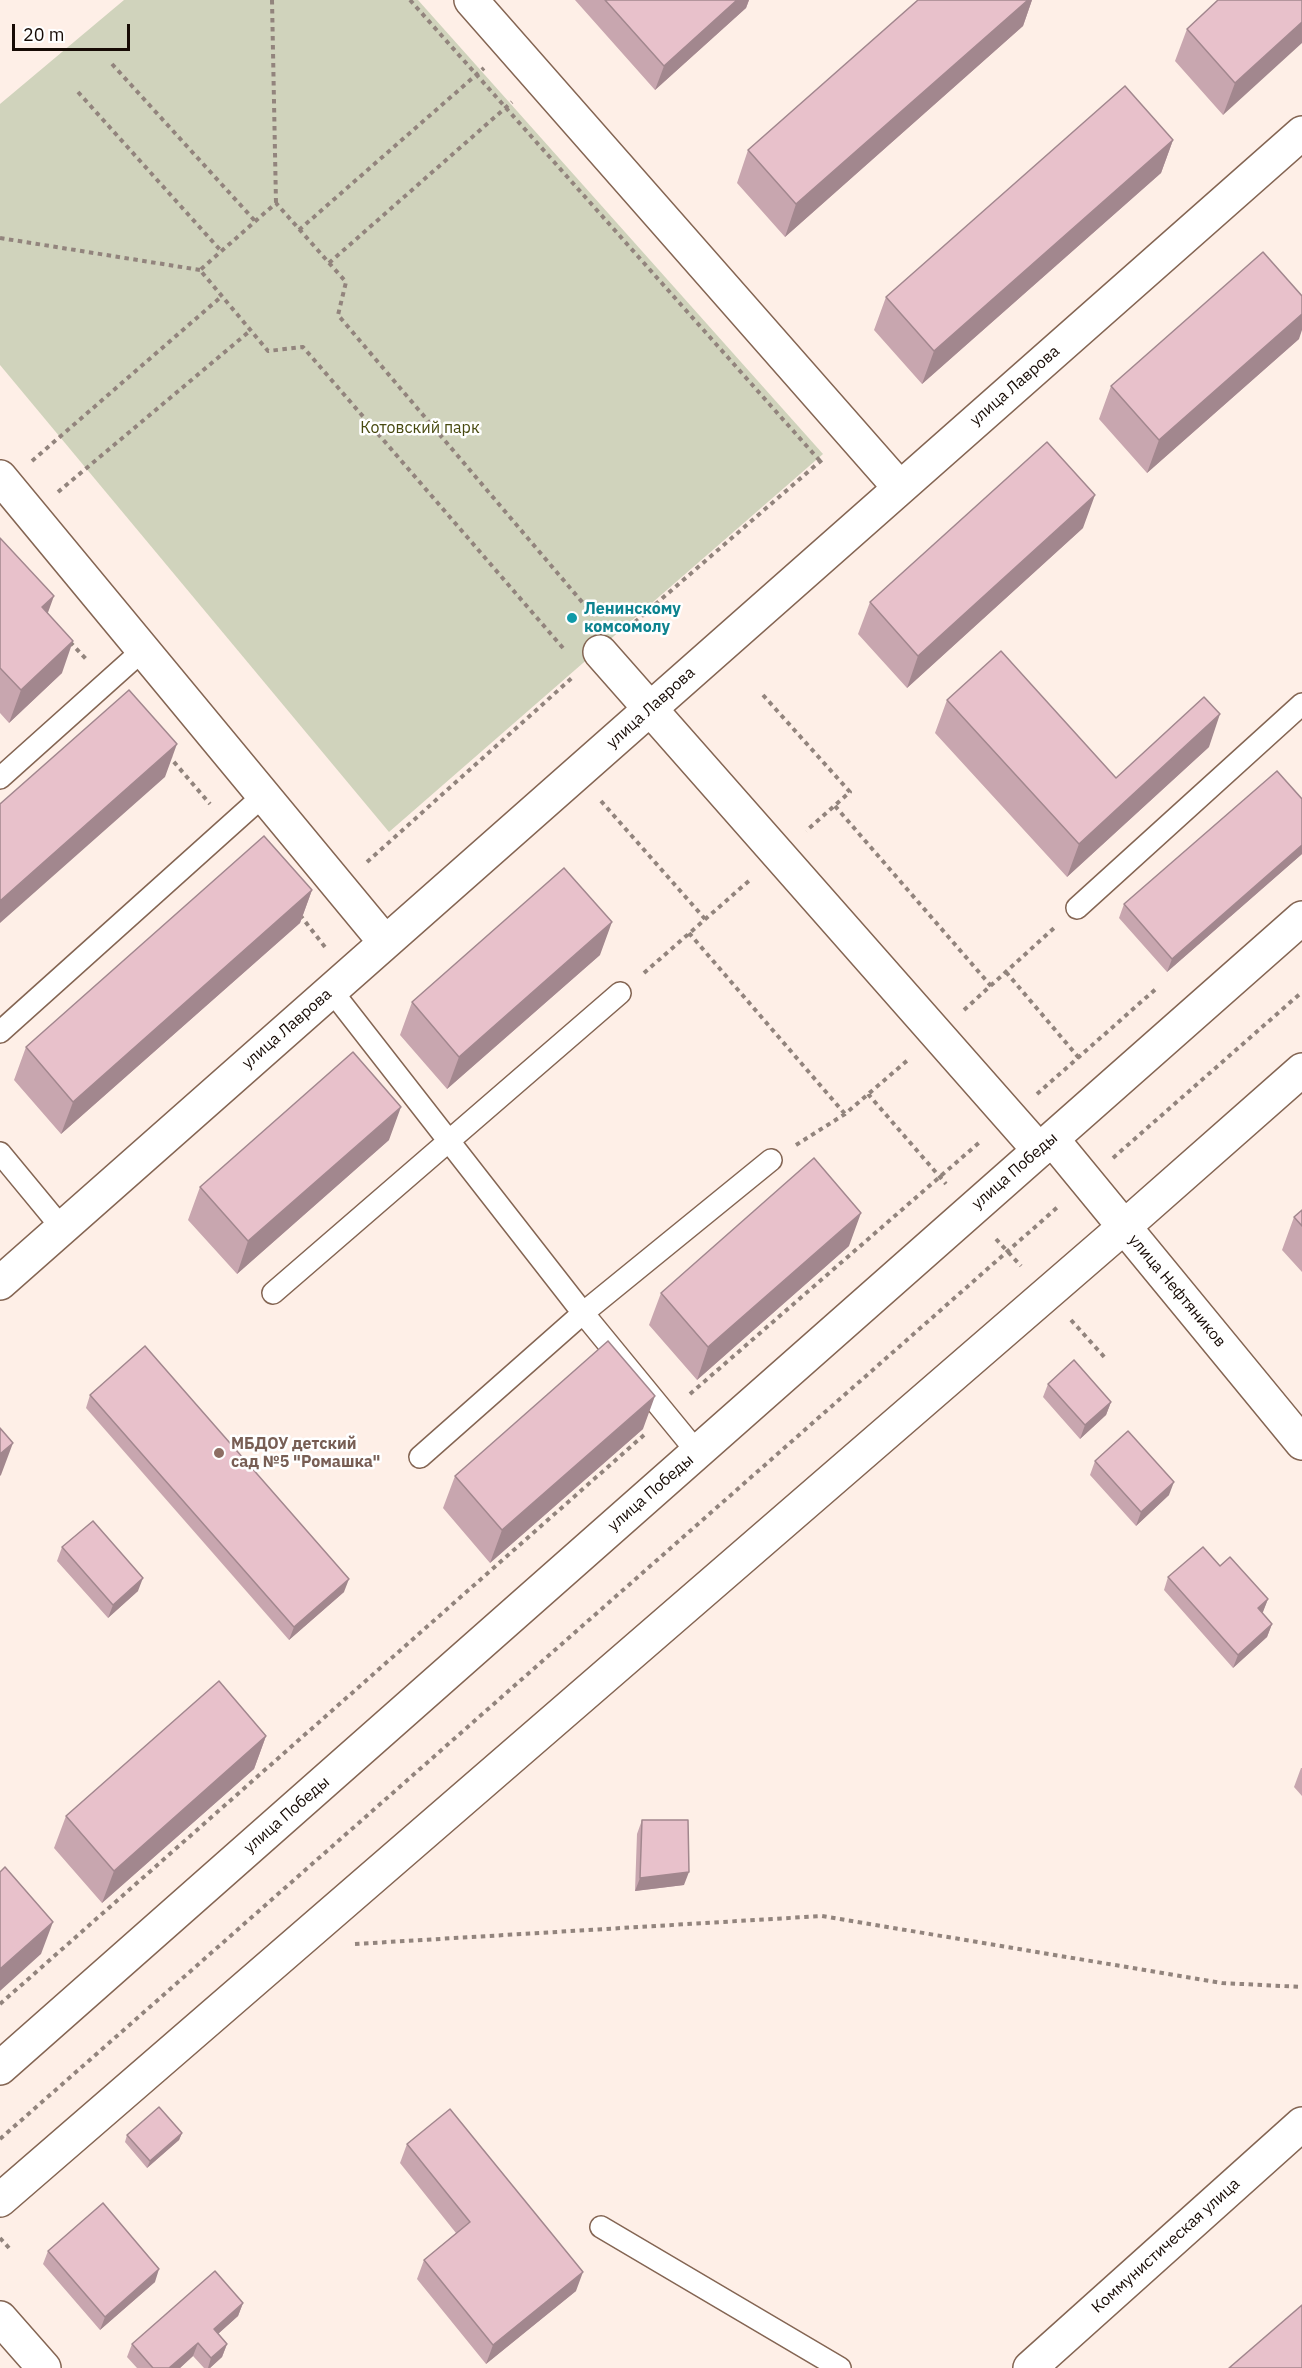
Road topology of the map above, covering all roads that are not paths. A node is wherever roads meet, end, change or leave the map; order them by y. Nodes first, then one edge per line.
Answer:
1 (471, 0) edge
2 (1302, 133) edge
3 (3, 480) edge
4 (900, 488) junction
5 (599, 637) road end
6 (143, 650) junction
7 (1302, 704) edge
8 (650, 708) junction
9 (0, 778) edge
10 (264, 795) junction
11 (1077, 908) dead end
12 (1302, 918) edge
13 (385, 942) junction
14 (340, 983) junction
15 (620, 993) road end
16 (0, 1032) edge
17 (1302, 1070) edge
18 (449, 1141) junction
19 (1045, 1144) junction
20 (0, 1153) edge
21 (771, 1160) dead end
22 (1124, 1227) junction
23 (62, 1228) junction
24 (0, 1283) edge
25 (273, 1293) dead end
26 (583, 1313) junction
27 (1302, 1443) edge
28 (697, 1452) junction
29 (420, 1456) dead end
30 (0, 2068) edge
31 (1302, 2124) edge
32 (0, 2200) edge
33 (601, 2227) dead end
34 (0, 2318) edge
35 (44, 2368) edge
36 (840, 2368) edge
37 (1030, 2368) edge

1 - 4 street
2 - 4 street, улица Лаврова
3 - 6 street
4 - 8 street, улица Лаврова
5 - 8 street, улица Нефтяников
6 - 9 lane
6 - 10 street
7 - 11 lane
8 - 13 street, улица Лаврова
8 - 19 street, улица Нефтяников
10 - 13 street
10 - 16 lane
12 - 19 street, улица Победы
13 - 14 street, улица Лаврова
14 - 18 lane
14 - 23 street, улица Лаврова
15 - 18 lane
17 - 22 street
18 - 25 lane
18 - 26 lane
19 - 22 street, улица Нефтяников
19 - 28 street, улица Победы
20 - 23 lane
21 - 26 lane
22 - 27 street, улица Нефтяников
22 - 32 street
23 - 24 street, улица Лаврова
26 - 28 lane
26 - 29 lane
28 - 30 street, улица Победы
31 - 37 street, Коммунистическая улица
33 - 36 lane
34 - 35 street

